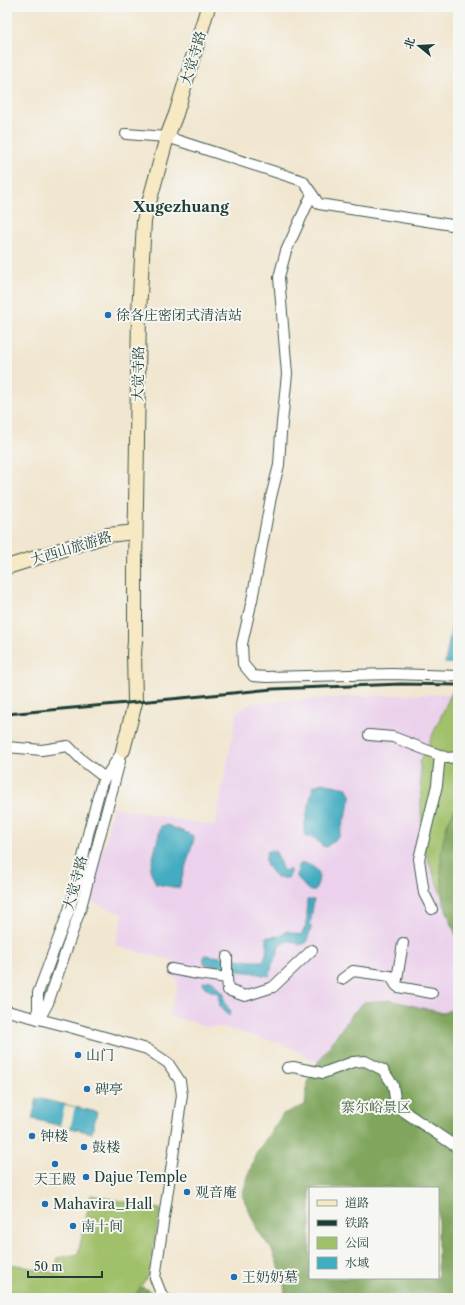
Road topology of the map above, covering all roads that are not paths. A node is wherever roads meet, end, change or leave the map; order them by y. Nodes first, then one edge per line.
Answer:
1 (208, 7) edge
2 (126, 134) dead end
3 (167, 137) junction
4 (312, 194) junction
5 (458, 226) edge
6 (135, 532) junction
7 (7, 567) edge
8 (458, 676) edge
9 (369, 735) dead end
10 (7, 747) edge
11 (122, 750) junction
12 (440, 755) junction
13 (458, 757) edge
14 (105, 778) junction
15 (432, 909) dead end
16 (403, 942) dead end
17 (312, 950) dead end
18 (227, 957) dead end
19 (171, 969) dead end
20 (226, 978) junction
21 (342, 979) dead end
22 (396, 985) junction
23 (432, 993) dead end
24 (7, 1011) edge
25 (38, 1019) junction
26 (287, 1068) dead end
27 (458, 1148) edge
28 (165, 1298) edge

1 - 3 street, 大觉寺路
2 - 3 street
3 - 4 street
3 - 6 street, 大觉寺路
4 - 5 street
4 - 8 street
6 - 7 street, 大西山旅游路
6 - 11 street, 大觉寺路
9 - 12 street
10 - 14 street
11 - 14 street, 大觉寺路
11 - 25 street, 大觉寺路
12 - 13 street
12 - 15 street
14 - 25 street, 大觉寺路
16 - 22 street
17 - 20 street
18 - 20 street
19 - 20 street
21 - 22 street
22 - 23 street
24 - 25 street
25 - 28 street
26 - 27 street

